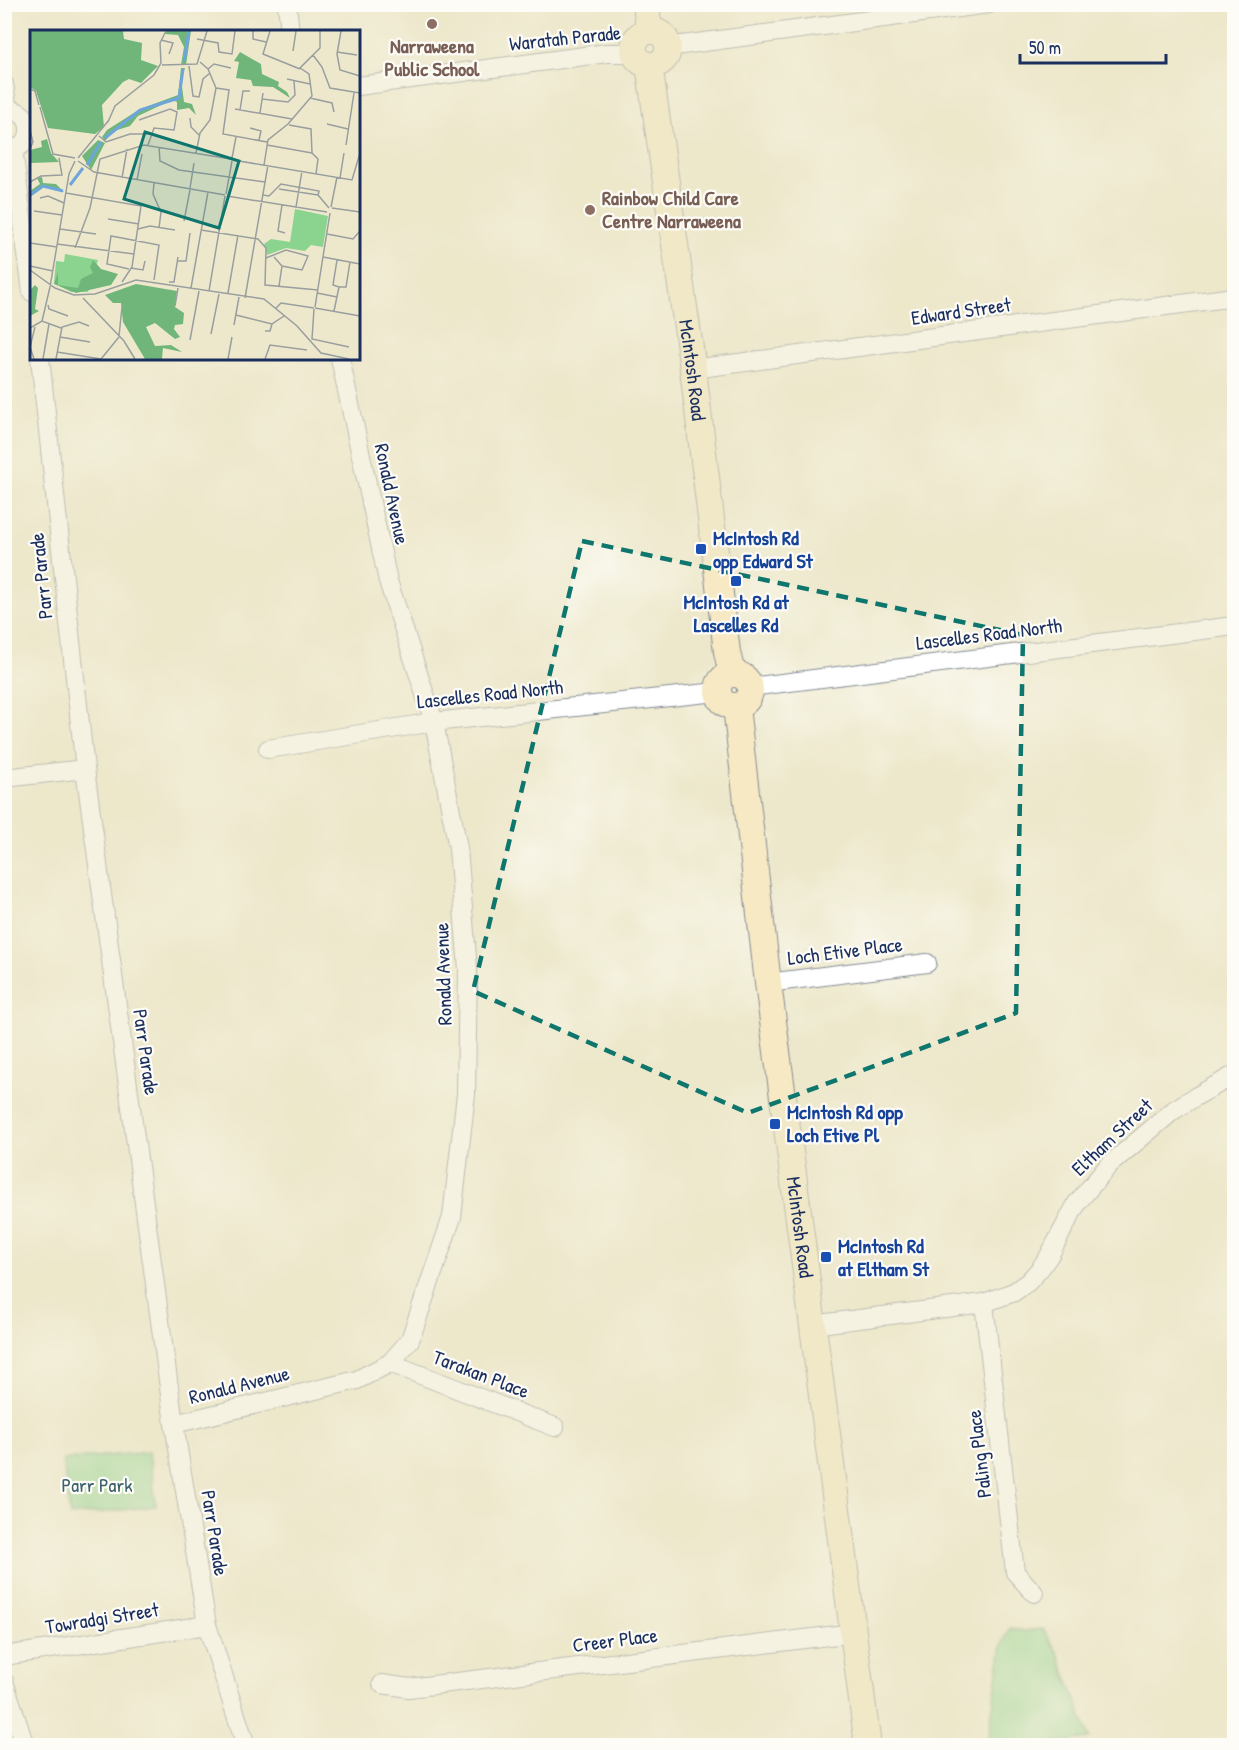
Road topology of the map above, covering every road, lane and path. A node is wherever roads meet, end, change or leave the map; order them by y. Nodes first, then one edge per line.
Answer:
1 (287, 4) edge
2 (646, 4) edge
3 (988, 4) edge
4 (290, 30) edge
5 (658, 39) junction
6 (642, 59) junction
7 (4, 84) edge
8 (360, 86) edge
9 (6, 110) edge
10 (30, 127) edge
11 (9, 149) edge
12 (30, 280) edge
13 (1234, 297) edge
14 (40, 360) edge
15 (340, 360) edge
16 (693, 369) junction
17 (1234, 626) edge
18 (734, 690) junction
19 (434, 722) junction
20 (268, 748) dead end
21 (85, 768) junction
22 (4, 778) edge
23 (927, 963) dead end
24 (768, 983) junction
25 (1234, 1076) edge
26 (984, 1303) junction
27 (812, 1325) junction
28 (390, 1363) junction
29 (174, 1424) junction
30 (555, 1427) dead end
31 (1034, 1593) dead end
32 (207, 1625) junction
33 (853, 1633) junction
34 (4, 1656) edge
35 (4, 1681) edge
36 (382, 1684) dead end
37 (25, 1746) edge
38 (246, 1746) edge
39 (868, 1746) edge

1 - 4 street
2 - 5 street
3 - 5 street
5 - 6 street
6 - 8 street, Waratah Parade
6 - 16 street, McIntosh Road
7 - 9 street
9 - 10 street
10 - 11 street
11 - 12 street
13 - 16 street, Edward Street
14 - 21 street, Parr Parade
15 - 19 street, Ronald Avenue
16 - 18 street, McIntosh Road
17 - 18 street, Lascelles Road North
18 - 19 street, Lascelles Road North
18 - 24 street, McIntosh Road
19 - 20 street, Lascelles Road North
19 - 28 street, Ronald Avenue
21 - 22 street
21 - 29 street, Parr Parade
23 - 24 street, Loch Etive Place
24 - 27 street, McIntosh Road
25 - 26 street, Eltham Street
26 - 27 street, Eltham Street
26 - 31 street, Paling Place
27 - 33 street, McIntosh Road
28 - 29 street, Ronald Avenue
28 - 30 street, Tarakan Place
29 - 32 street, Parr Parade
32 - 34 street, Towradgi Street
32 - 38 street, Parr Parade
33 - 36 street, Creer Place
33 - 39 street, McIntosh Road
35 - 37 street

